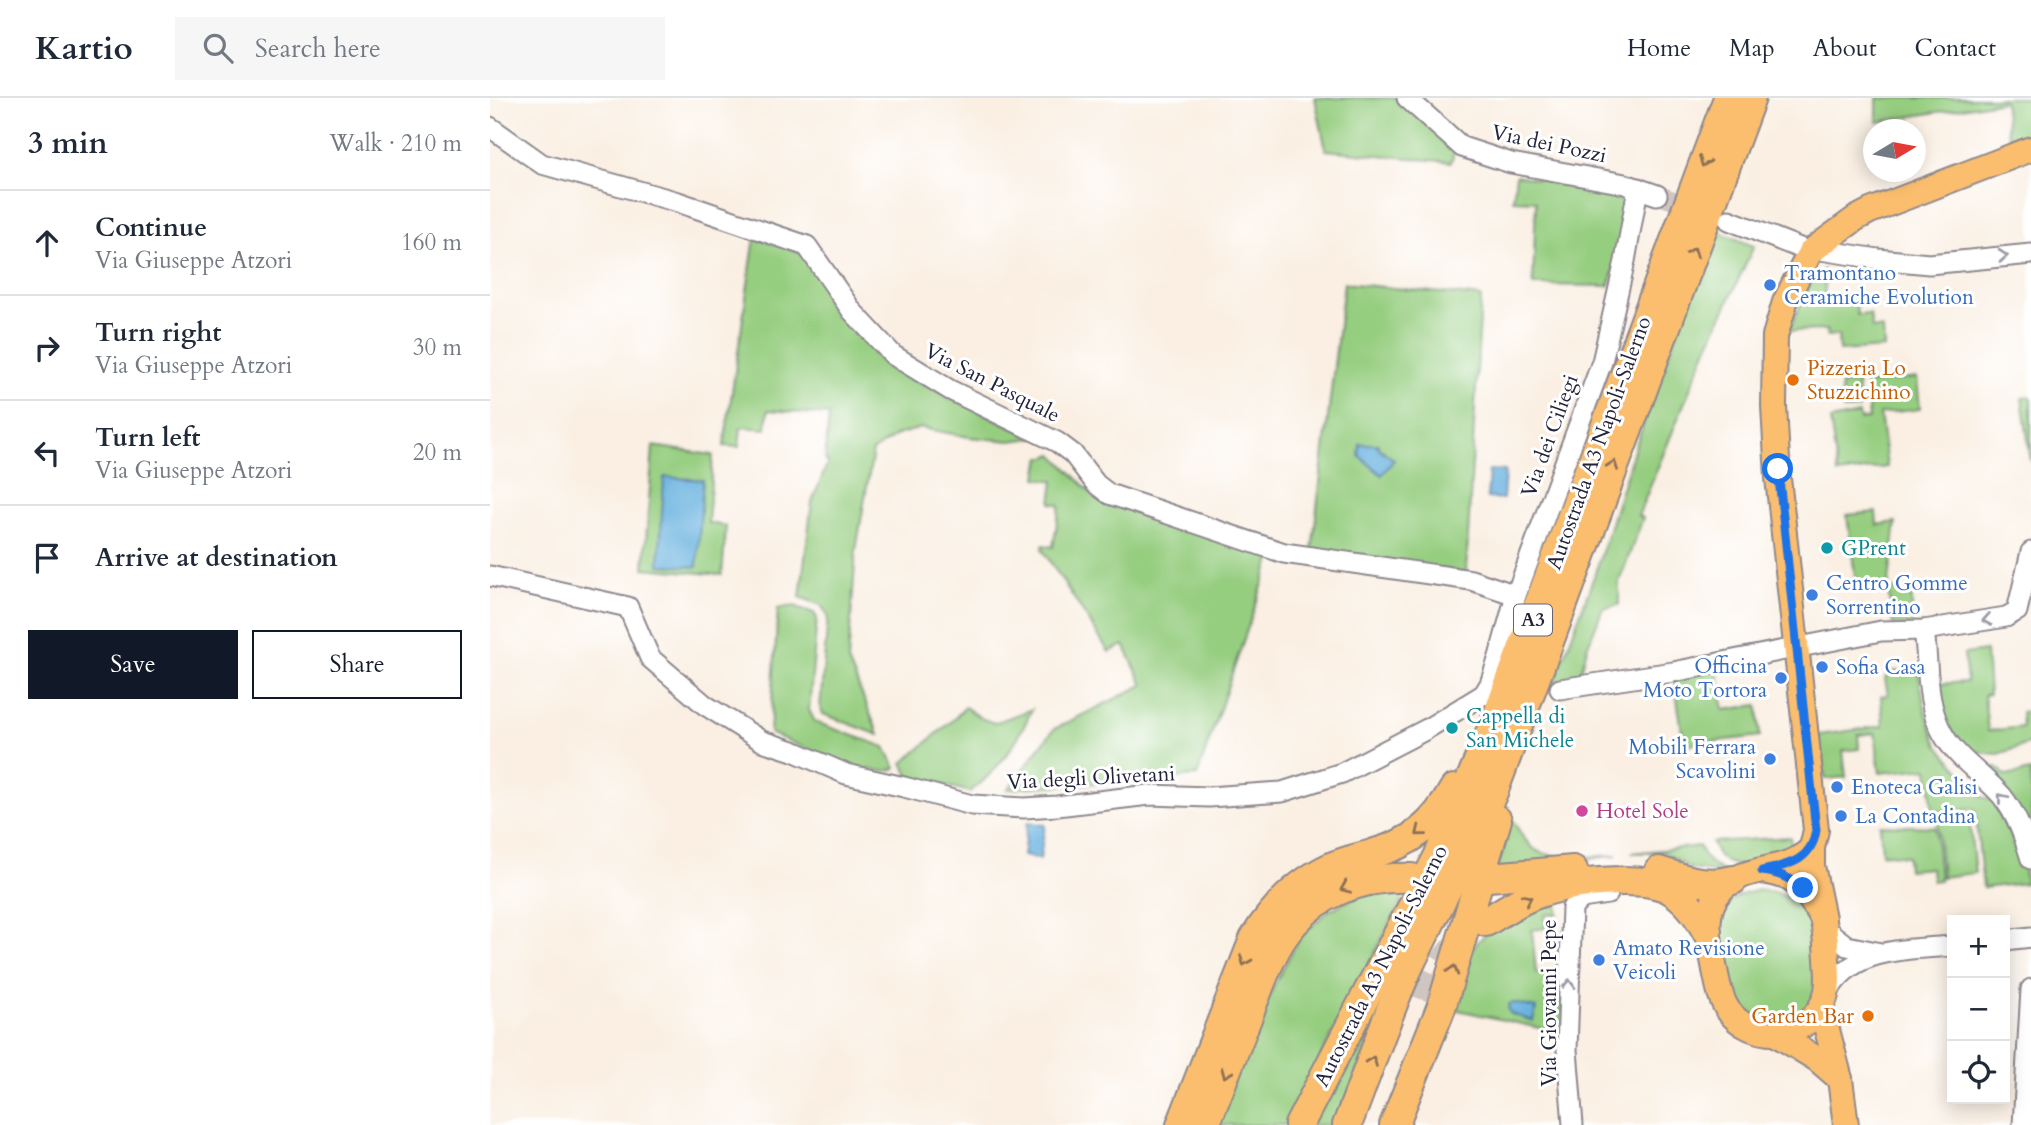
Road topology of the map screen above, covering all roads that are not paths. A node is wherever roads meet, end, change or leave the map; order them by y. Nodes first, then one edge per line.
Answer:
1 (1407, 98) edge
2 (1728, 98) edge
3 (1751, 98) edge
4 (490, 127) edge
5 (2031, 149) edge
6 (1638, 188) junction
7 (1657, 195) tunnel mouth
8 (1730, 220) dead end
9 (1812, 250) junction
10 (2031, 254) edge
11 (1597, 509) junction
12 (2031, 552) edge
13 (490, 576) edge
14 (1516, 595) junction
15 (1924, 630) junction
16 (1796, 649) junction
17 (1560, 689) dead end
18 (1492, 701) junction
19 (1812, 848) junction
20 (2031, 859) edge
21 (1762, 871) junction
22 (1489, 877) dead end
23 (1412, 878) dead end
24 (1733, 880) junction
25 (1632, 881) junction
26 (1486, 922) dead end
27 (1824, 923) junction
28 (1707, 932) junction
29 (2031, 937) edge
30 (2010, 939) edge
31 (1947, 946) edge
32 (1882, 953) junction
33 (2031, 989) edge
34 (1824, 1000) junction
35 (1426, 1001) tunnel mouth
36 (1776, 1034) junction
37 (1840, 1079) junction
38 (1181, 1125) edge
39 (1205, 1125) edge
40 (1299, 1125) edge
41 (1348, 1125) edge
42 (1376, 1125) edge
43 (1394, 1125) edge
44 (1573, 1125) edge
45 (1846, 1125) edge
46 (2023, 1125) edge

1 - 6 street, Via dei Pozzi
2 -> 18 highway, Autostrada A3 Napoli-Salerno / A3
11 -> 3 highway, Autostrada A3 Napoli-Salerno / A3
4 - 14 street, Via San Pasquale
5 - 9 main road
6 - 7 street, Via dei Pozzi
6 - 14 street, Via dei Ciliegi
8 - 9 street
9 -> 10 street
9 - 16 main road
41 -> 11 highway, Autostrada A3 Napoli-Salerno / A3
43 -> 11 highway
12 -> 15 street
13 - 18 street, Via degli Olivetani
14 - 18 street, Via dei Ciliegi
15 - 16 street
20 -> 15 street
16 - 17 street
16 - 19 main road
18 -> 38 highway, A3
18 - 40 highway, Autostrada A3 Napoli-Salerno / A3
19 - 21 main road
19 - 27 main road
21 - 24 main road
21 - 27 main road
22 - 24 highway
23 -> 39 highway
24 - 28 main road
26 -> 25 highway
25 - 28 highway
44 -> 25 street, Via Giovanni Pepe
27 - 32 street
27 - 34 main road
28 - 36 main road
29 - 30 street
31 - 32 street
32 - 34 street
33 - 46 street
34 - 36 main road
34 - 37 main road
35 - 42 highway
36 - 37 main road
37 - 45 main road

